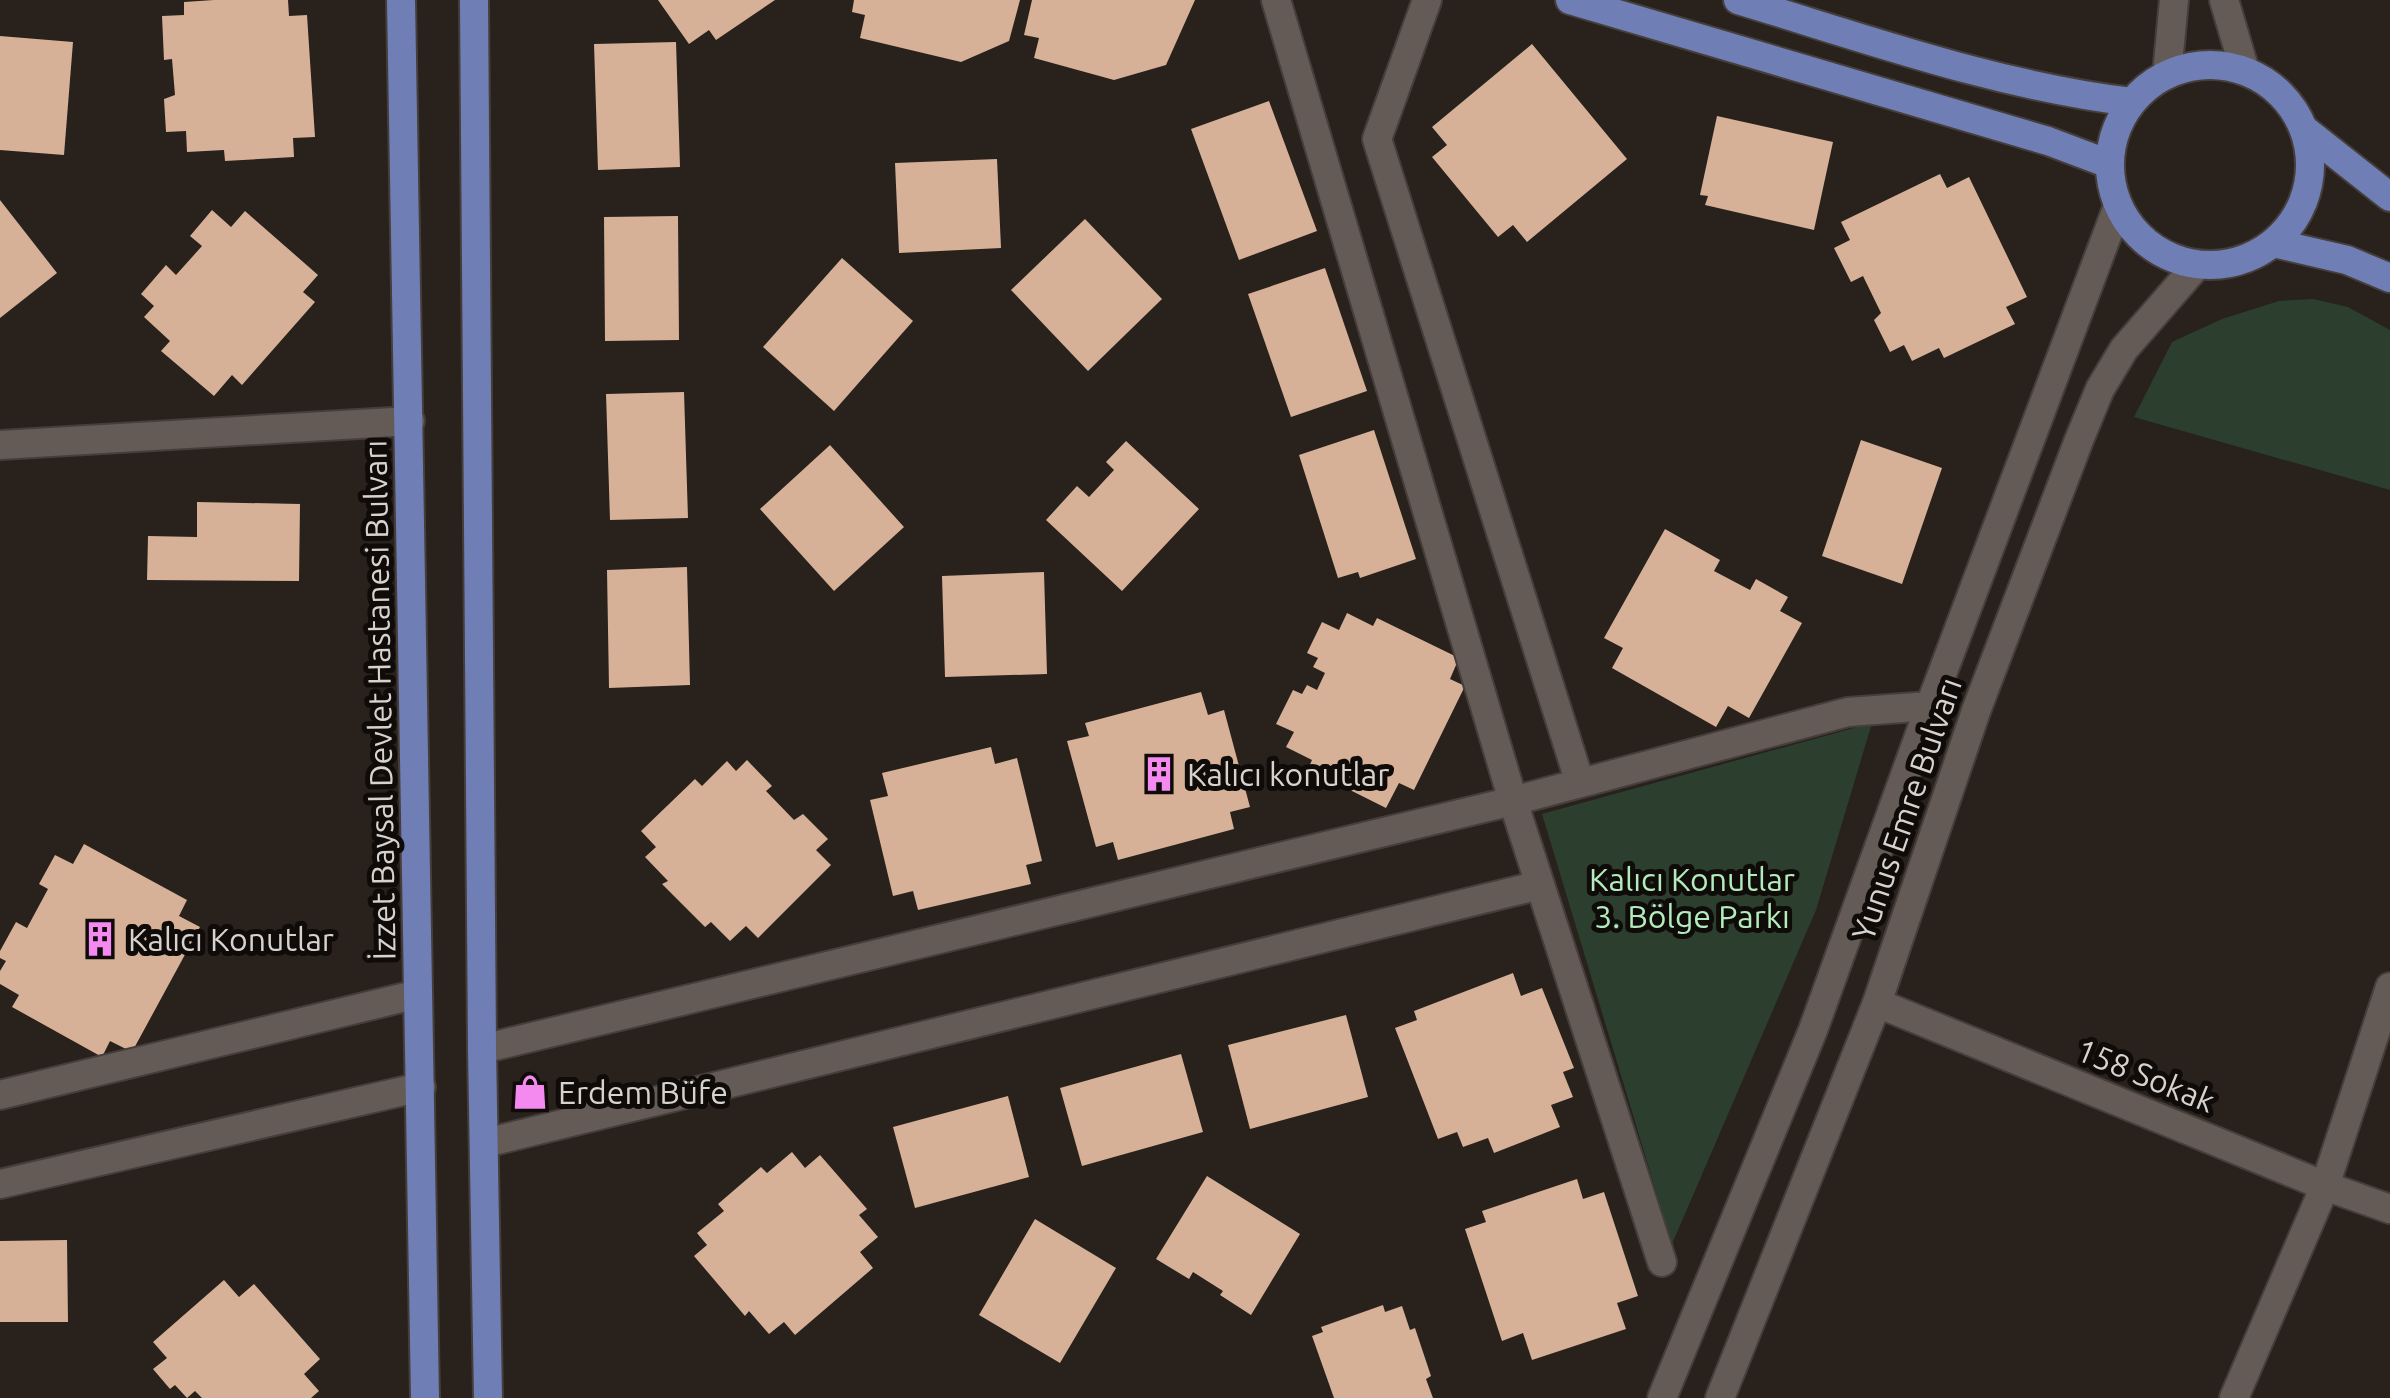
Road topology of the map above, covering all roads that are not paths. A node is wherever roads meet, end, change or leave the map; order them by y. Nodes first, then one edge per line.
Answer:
1 (402, 0) edge
2 (474, 0) edge
3 (1276, 0) edge
4 (1427, 0) edge
5 (1570, 0) edge
6 (1738, 0) edge
7 (2174, 0) edge
8 (2224, 0) edge
9 (2244, 70) junction
10 (2166, 74) junction
11 (2132, 102) junction
12 (2305, 130) junction
13 (2109, 164) junction
14 (2390, 197) edge
15 (2118, 206) junction
16 (2274, 243) junction
17 (2197, 265) junction
18 (2390, 278) edge
19 (410, 421) junction
20 (0, 446) edge
21 (1930, 706) junction
22 (1580, 783) junction
23 (1513, 801) junction
24 (1540, 885) junction
25 (2390, 987) edge
26 (418, 994) junction
27 (1876, 1003) junction
28 (482, 1049) junction
29 (421, 1087) junction
30 (0, 1095) edge
31 (485, 1143) junction
32 (0, 1184) edge
33 (2324, 1186) junction
34 (2390, 1209) edge
35 (1662, 1262) dead end
36 (1725, 1385) edge
37 (424, 1398) edge
38 (488, 1398) edge
39 (1662, 1398) edge
40 (1744, 1398) edge
41 (2234, 1398) edge

1 - 19 main road, İzzet Baysal Devlet Hastanesi Bulvarı
2 - 28 main road
3 - 23 street
4 - 22 street
5 - 13 main road
6 - 11 main road
7 - 10 street
8 - 9 street
9 - 10 main road
9 - 12 main road
10 - 11 main road
11 - 13 main road
12 - 14 main road
12 - 16 main road
13 - 15 main road
15 - 17 main road
15 - 21 street
16 - 17 main road
16 - 18 main road
17 - 27 street, Yunus Emre Bulvarı
19 - 20 street
19 - 26 main road, İzzet Baysal Devlet Hastanesi Bulvarı
21 - 22 street
21 - 39 street
22 - 23 street
23 - 24 street
23 - 28 street
24 - 31 street
24 - 35 street
25 - 33 street
26 - 29 main road, İzzet Baysal Devlet Hastanesi Bulvarı
26 - 30 street
27 - 33 street, 158 Sokak
27 - 36 street, Yunus Emre Bulvarı
28 - 31 main road
29 - 32 street
29 - 37 main road, İzzet Baysal Devlet Hastanesi Bulvarı
31 - 38 main road
33 - 34 street, 158 Sokak
33 - 41 street
36 - 40 street

